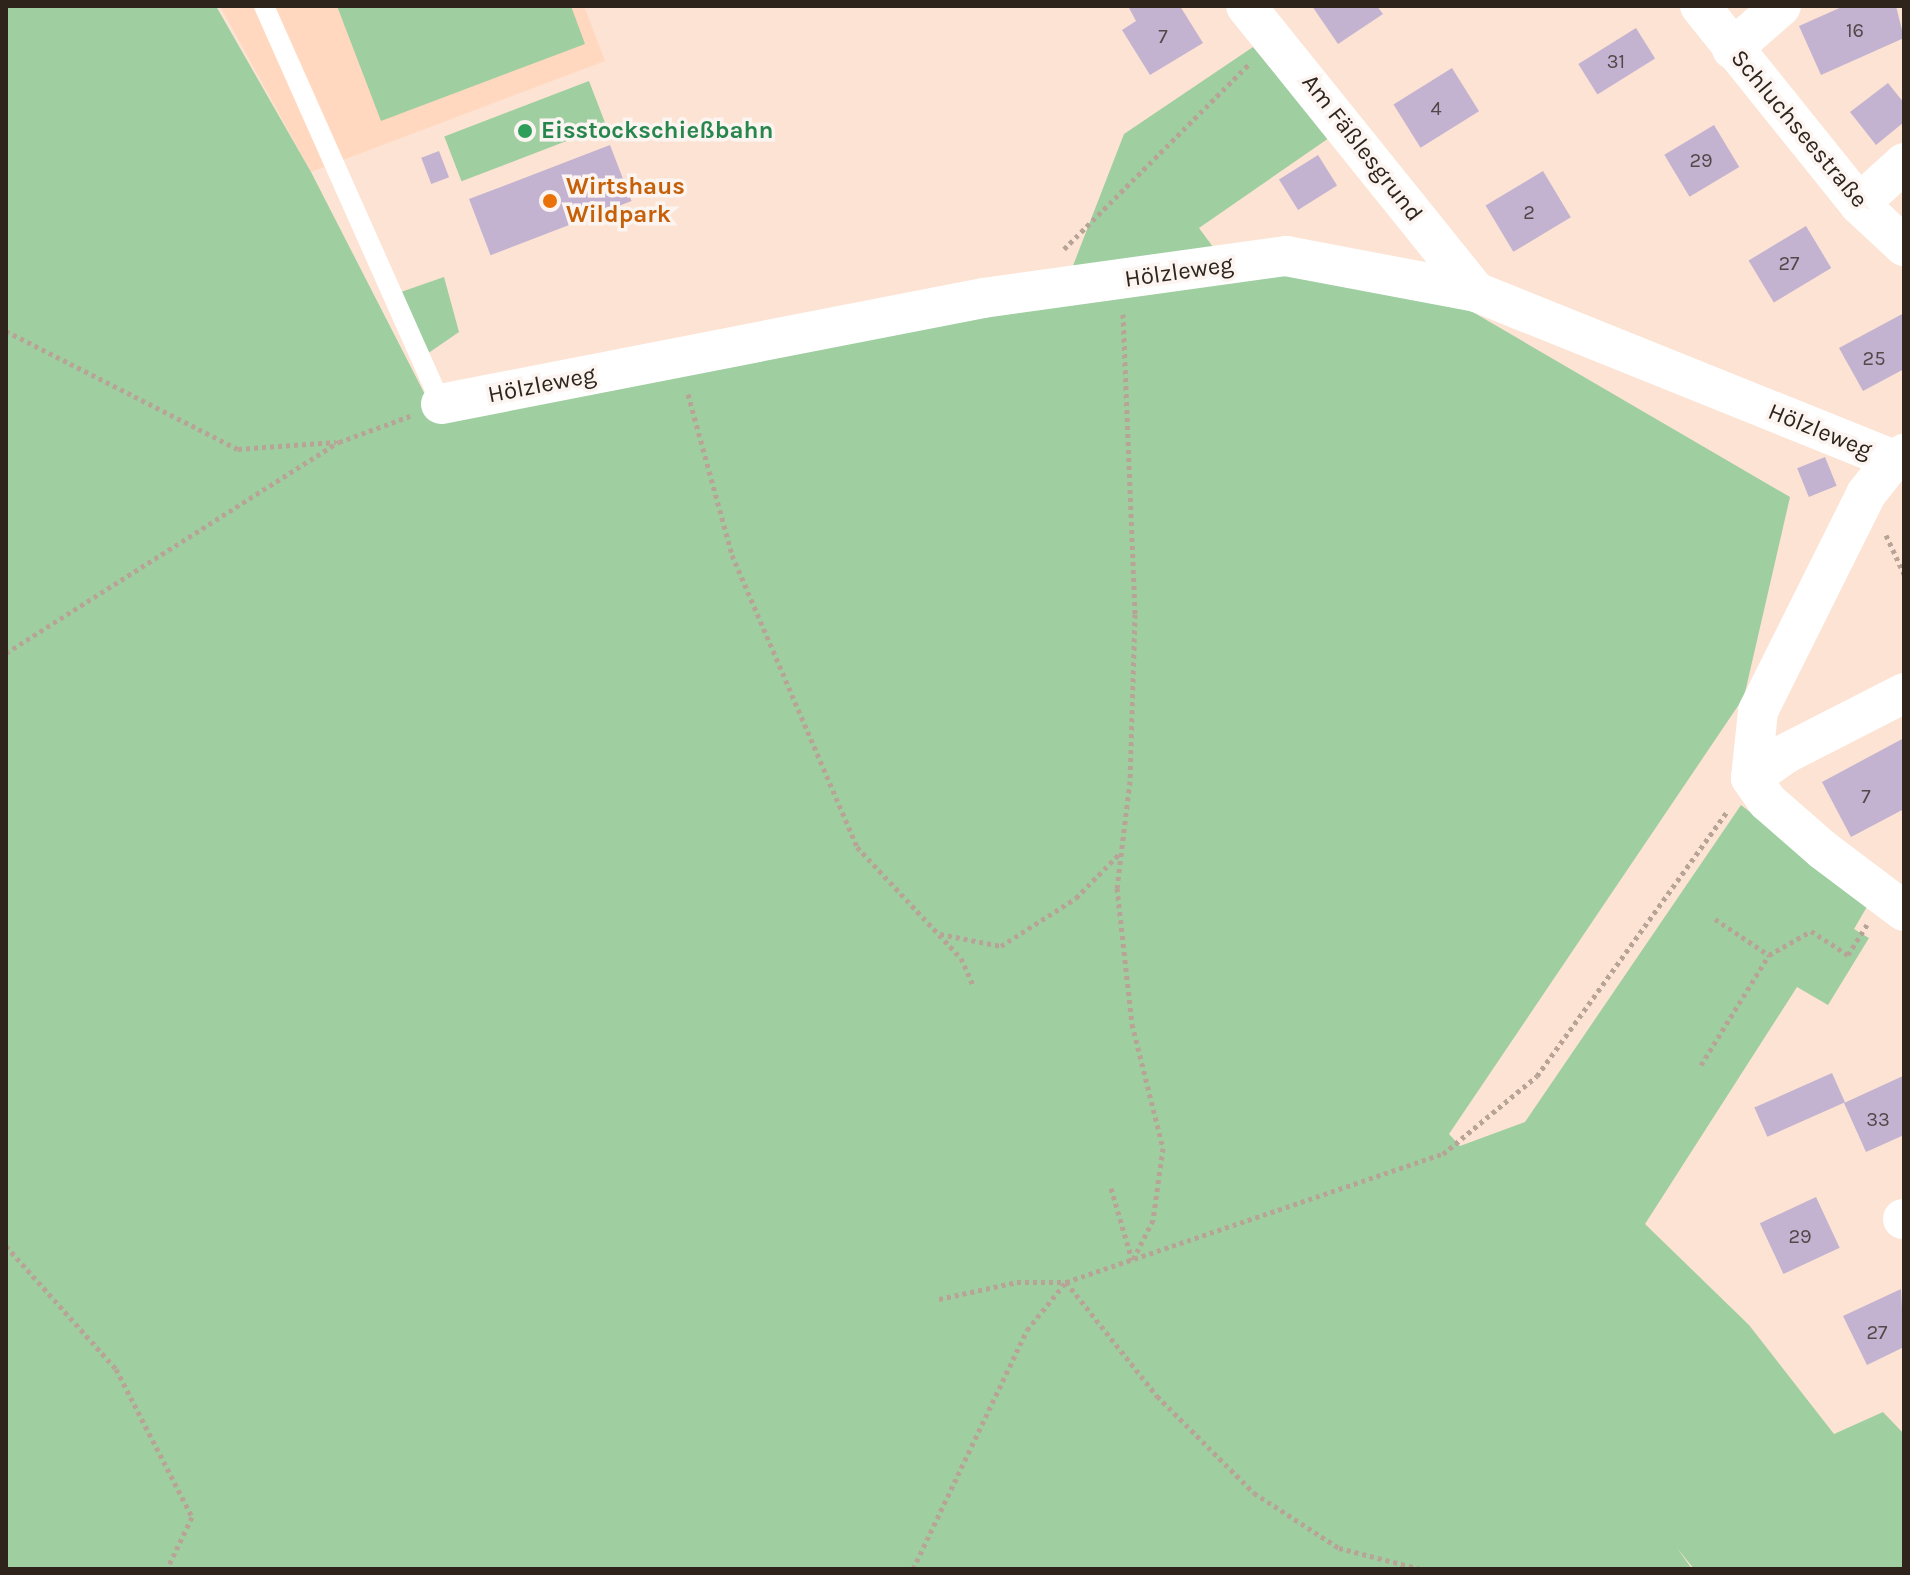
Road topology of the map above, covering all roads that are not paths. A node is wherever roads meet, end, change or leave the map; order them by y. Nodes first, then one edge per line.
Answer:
1 (264, 6) edge
2 (1246, 6) edge
3 (1700, 6) edge
4 (1781, 6) edge
5 (1732, 49) junction
6 (1904, 163) edge
7 (1859, 204) junction
8 (1904, 246) edge
9 (1476, 292) junction
10 (441, 404) joint
11 (1898, 457) edge
12 (1904, 693) edge
13 (1751, 778) junction
14 (1890, 911) edge

1 - 10 lane
2 - 9 street, Am Fäßlesgrund
3 - 5 street, Schluchseestraße
4 - 5 street
5 - 7 street, Schluchseestraße
6 - 7 street
7 - 8 street, Schluchseestraße
9 - 10 street, Hölzleweg
9 - 11 street, Hölzleweg
11 - 13 street, Hölzleweg
12 - 13 street
13 - 14 street

